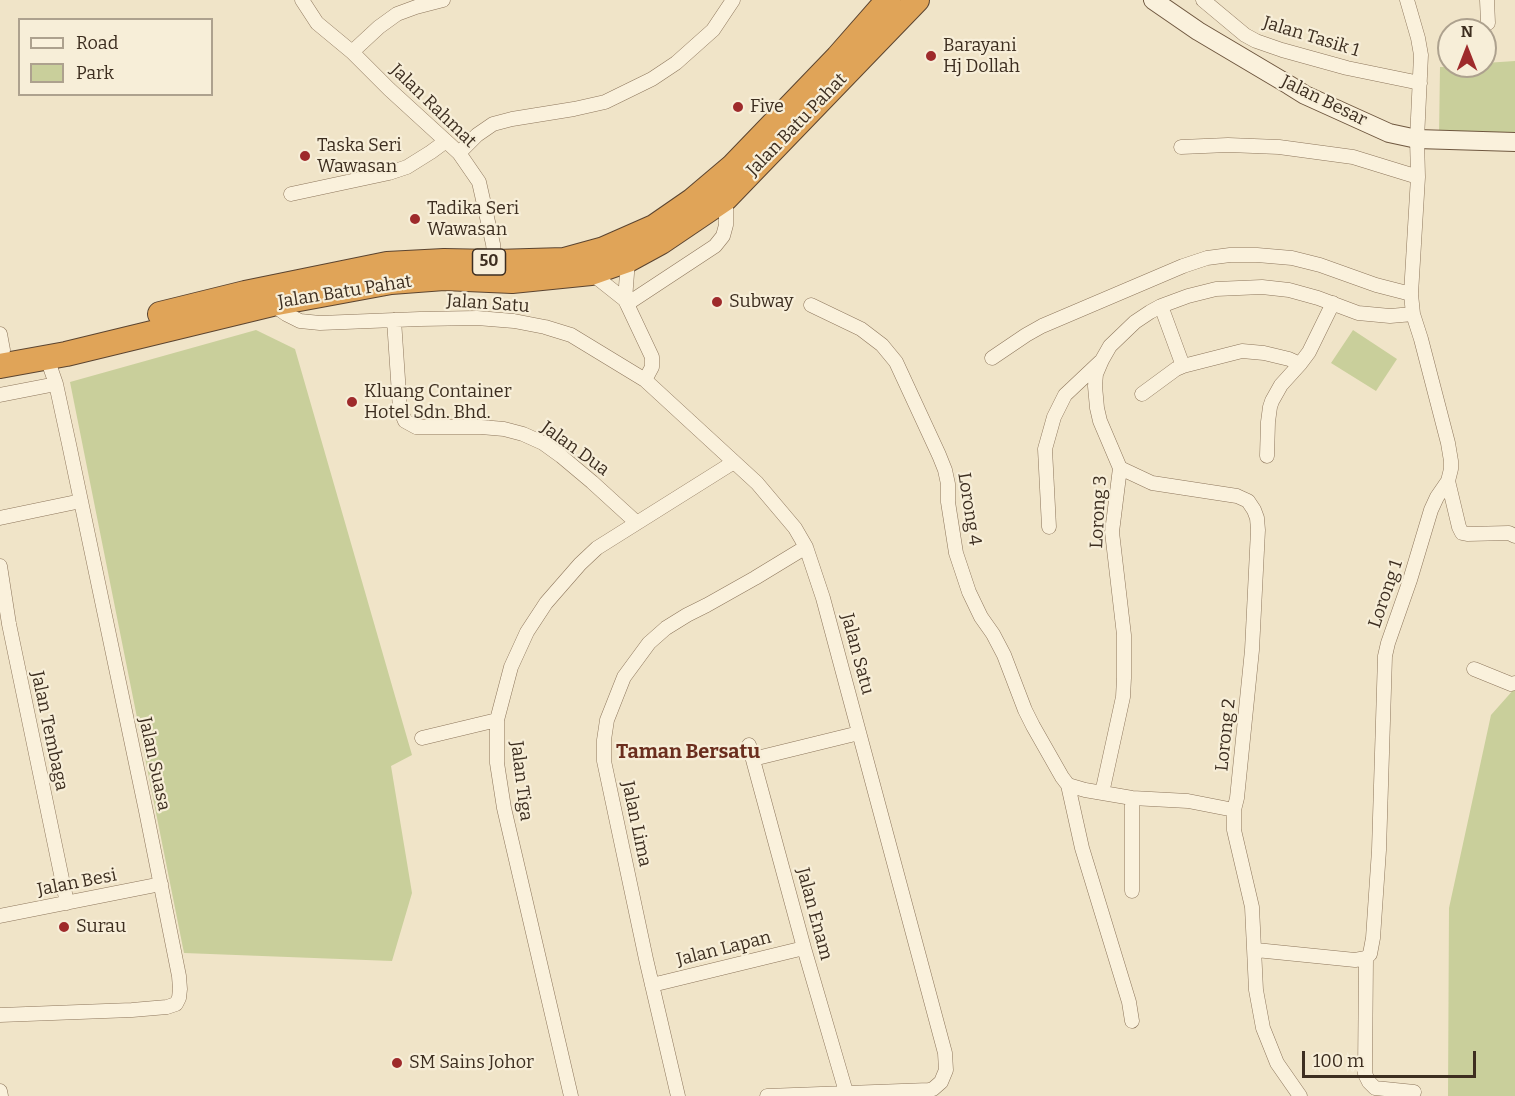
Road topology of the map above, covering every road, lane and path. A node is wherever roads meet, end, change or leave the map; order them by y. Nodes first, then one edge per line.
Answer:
1 (302, 0) edge
2 (443, 0) edge
3 (734, 0) edge
4 (888, 0) edge
5 (917, 0) edge
6 (1153, 0) edge
7 (1203, 0) edge
8 (1407, 0) edge
9 (1487, 0) edge
10 (1488, 18) edge
11 (352, 52) junction
12 (1420, 83) junction
13 (1417, 140) junction
14 (446, 141) junction
15 (1515, 142) edge
16 (1181, 147) dead end
17 (459, 153) junction
18 (1418, 177) junction
19 (291, 194) dead end
20 (726, 198) junction
21 (628, 260) junction
22 (495, 262) junction
23 (591, 273) junction
24 (1411, 294) junction
25 (626, 302) junction
26 (1333, 303) junction
27 (272, 304) junction
28 (811, 305) dead end
29 (1161, 306) junction
30 (1413, 315) junction
31 (394, 320) junction
32 (1, 350) edge
33 (47, 358) junction
34 (992, 358) dead end
35 (1102, 360) junction
36 (1300, 364) junction
37 (1183, 366) junction
38 (645, 380) junction
39 (56, 384) junction
40 (1142, 394) dead end
41 (0, 395) edge
42 (1267, 456) dead end
43 (734, 462) junction
44 (1120, 468) junction
45 (1448, 481) junction
46 (81, 501) junction
47 (0, 518) edge
48 (637, 523) junction
49 (1049, 527) dead end
50 (1515, 536) edge
51 (806, 547) junction
52 (0, 566) edge
53 (4, 625) edge
54 (1474, 669) dead end
55 (1515, 683) edge
56 (496, 720) junction
57 (859, 733) junction
58 (422, 738) dead end
59 (750, 745) dead end
60 (753, 759) junction
61 (1068, 785) junction
62 (1102, 793) junction
63 (1132, 798) junction
64 (1234, 810) junction
65 (160, 884) junction
66 (1132, 891) dead end
67 (67, 903) junction
68 (0, 916) edge
69 (804, 948) junction
70 (1256, 950) junction
71 (1366, 958) junction
72 (652, 985) junction
73 (0, 1015) edge
74 (1132, 1021) dead end
75 (0, 1091) edge
76 (846, 1092) junction
77 (1414, 1092) dead end
78 (1, 1096) edge
79 (571, 1096) edge
80 (678, 1096) edge
81 (768, 1096) edge
82 (1299, 1096) edge

1 - 11 street, Jalan Rahmat
2 - 11 street
3 - 17 street
4 - 22 highway, Jalan Batu Pahat / 50
5 - 20 highway, Jalan Batu Pahat / 50
6 - 13 main road, Jalan Besar
7 - 12 street, Jalan Tasik 1
8 - 12 street, Lorong 1
9 - 10 street
11 - 14 street, Jalan Rahmat
12 - 13 street, Lorong 1
13 - 15 main road, Jalan Besar
13 - 18 street, Lorong 1
14 - 17 street, Jalan Rahmat
14 - 19 street
16 - 18 street
17 - 22 street, Jalan Rahmat
18 - 24 street, Lorong 1
20 - 21 highway, Jalan Batu Pahat / 50
20 - 25 street
21 - 23 highway, Jalan Batu Pahat / 50
21 - 25 street
22 - 32 highway, Jalan Batu Pahat / 50
23 - 25 street
23 - 27 highway, Jalan Batu Pahat / 50
24 - 30 street, Lorong 1
24 - 34 street
25 - 38 street
26 - 29 street, Lorong 3
26 - 30 street, Lorong 3
26 - 36 street
27 - 31 street, Jalan Satu
27 - 33 highway, Jalan Batu Pahat / 50
28 - 61 street, Lorong 4
29 - 35 street, Lorong 3
29 - 37 street
30 - 45 street, Lorong 1
31 - 38 street, Jalan Satu
31 - 48 street, Jalan Dua
32 - 33 highway, Jalan Batu Pahat / 50
33 - 39 street, Jalan Suasa
35 - 44 street, Lorong 3
35 - 49 street
36 - 37 street
36 - 42 street
37 - 40 street
38 - 43 street, Jalan Satu
39 - 41 street
39 - 46 street, Jalan Suasa
43 - 48 street, Jalan Tiga
43 - 51 street, Jalan Satu
44 - 62 street, Lorong 3
44 - 64 street, Lorong 2
45 - 50 street
45 - 71 street, Lorong 1
46 - 47 street
46 - 65 street, Jalan Suasa
48 - 56 street, Jalan Tiga
51 - 57 street, Jalan Satu
51 - 72 street, Jalan Lima
52 - 53 street, Jalan Tembaga
53 - 67 street, Jalan Tembaga
54 - 55 street
56 - 58 street
56 - 79 street, Jalan Tiga
57 - 60 street
57 - 76 street, Jalan Satu
59 - 60 street, Jalan Enam
60 - 69 street, Jalan Enam
61 - 62 street
61 - 74 street, Lorong 4
62 - 63 street
63 - 64 street
63 - 66 street
64 - 70 street, Lorong 2
65 - 67 street, Jalan Besi
65 - 73 street, Jalan Suasa
67 - 68 street, Jalan Besi
69 - 72 street, Jalan Lapan
69 - 76 street, Jalan Enam
70 - 71 street
70 - 82 street, Lorong 2
71 - 77 street, Lorong 1
72 - 80 street, Jalan Lima
75 - 78 street
76 - 81 street, Jalan Satu

